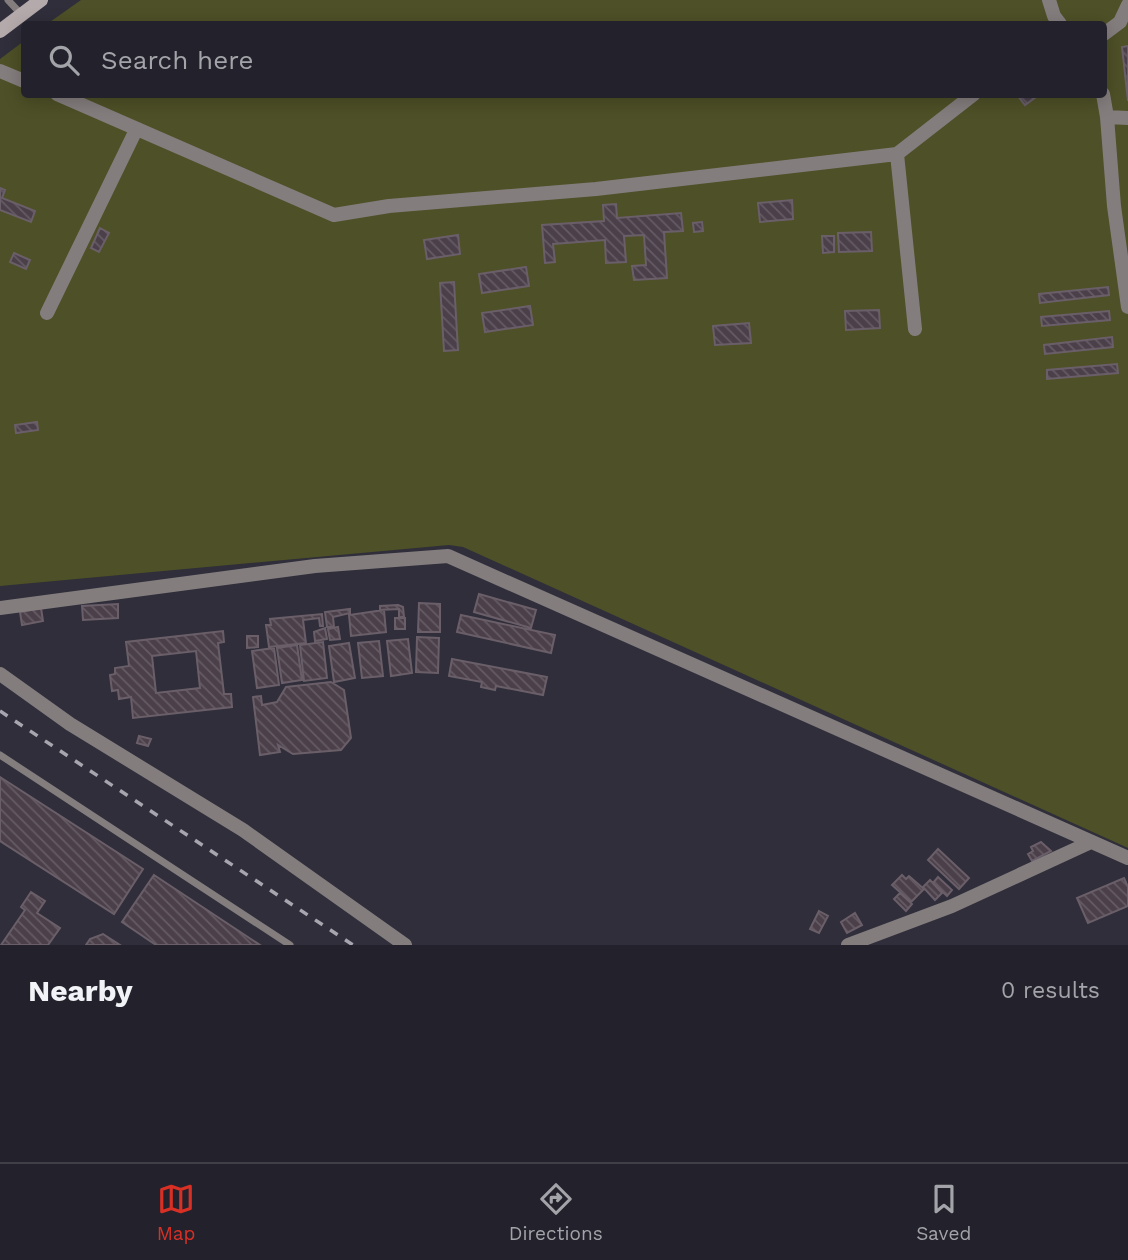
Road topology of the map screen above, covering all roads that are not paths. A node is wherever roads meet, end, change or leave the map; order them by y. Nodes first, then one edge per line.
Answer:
1 (8, 0) edge
2 (41, 0) edge
3 (1049, 0) edge
4 (1128, 5) edge
5 (22, 15) junction
6 (1058, 21) edge
7 (0, 31) edge
8 (1107, 32) edge
9 (0, 71) edge
10 (21, 80) edge
11 (66, 98) edge
12 (969, 98) edge
13 (1104, 98) edge
14 (1107, 117) junction
15 (1128, 118) edge
16 (136, 130) junction
17 (897, 154) junction
18 (1128, 307) edge
19 (47, 313) dead end
20 (915, 330) dead end
21 (0, 608) edge
22 (0, 674) edge
23 (0, 755) edge
24 (1091, 842) junction
25 (1128, 858) edge
26 (290, 945) edge
27 (405, 945) edge
28 (848, 945) edge

1 - 5 lane
2 - 5 main road
3 - 6 street
4 - 8 street
5 - 7 main road
9 - 10 street
11 - 16 street
12 - 17 street
13 - 14 street
14 - 15 street
14 - 18 street
16 - 17 street
16 - 19 street
17 - 20 street
21 - 24 street
22 - 27 street
23 - 26 lane
24 - 25 street
24 - 28 street

